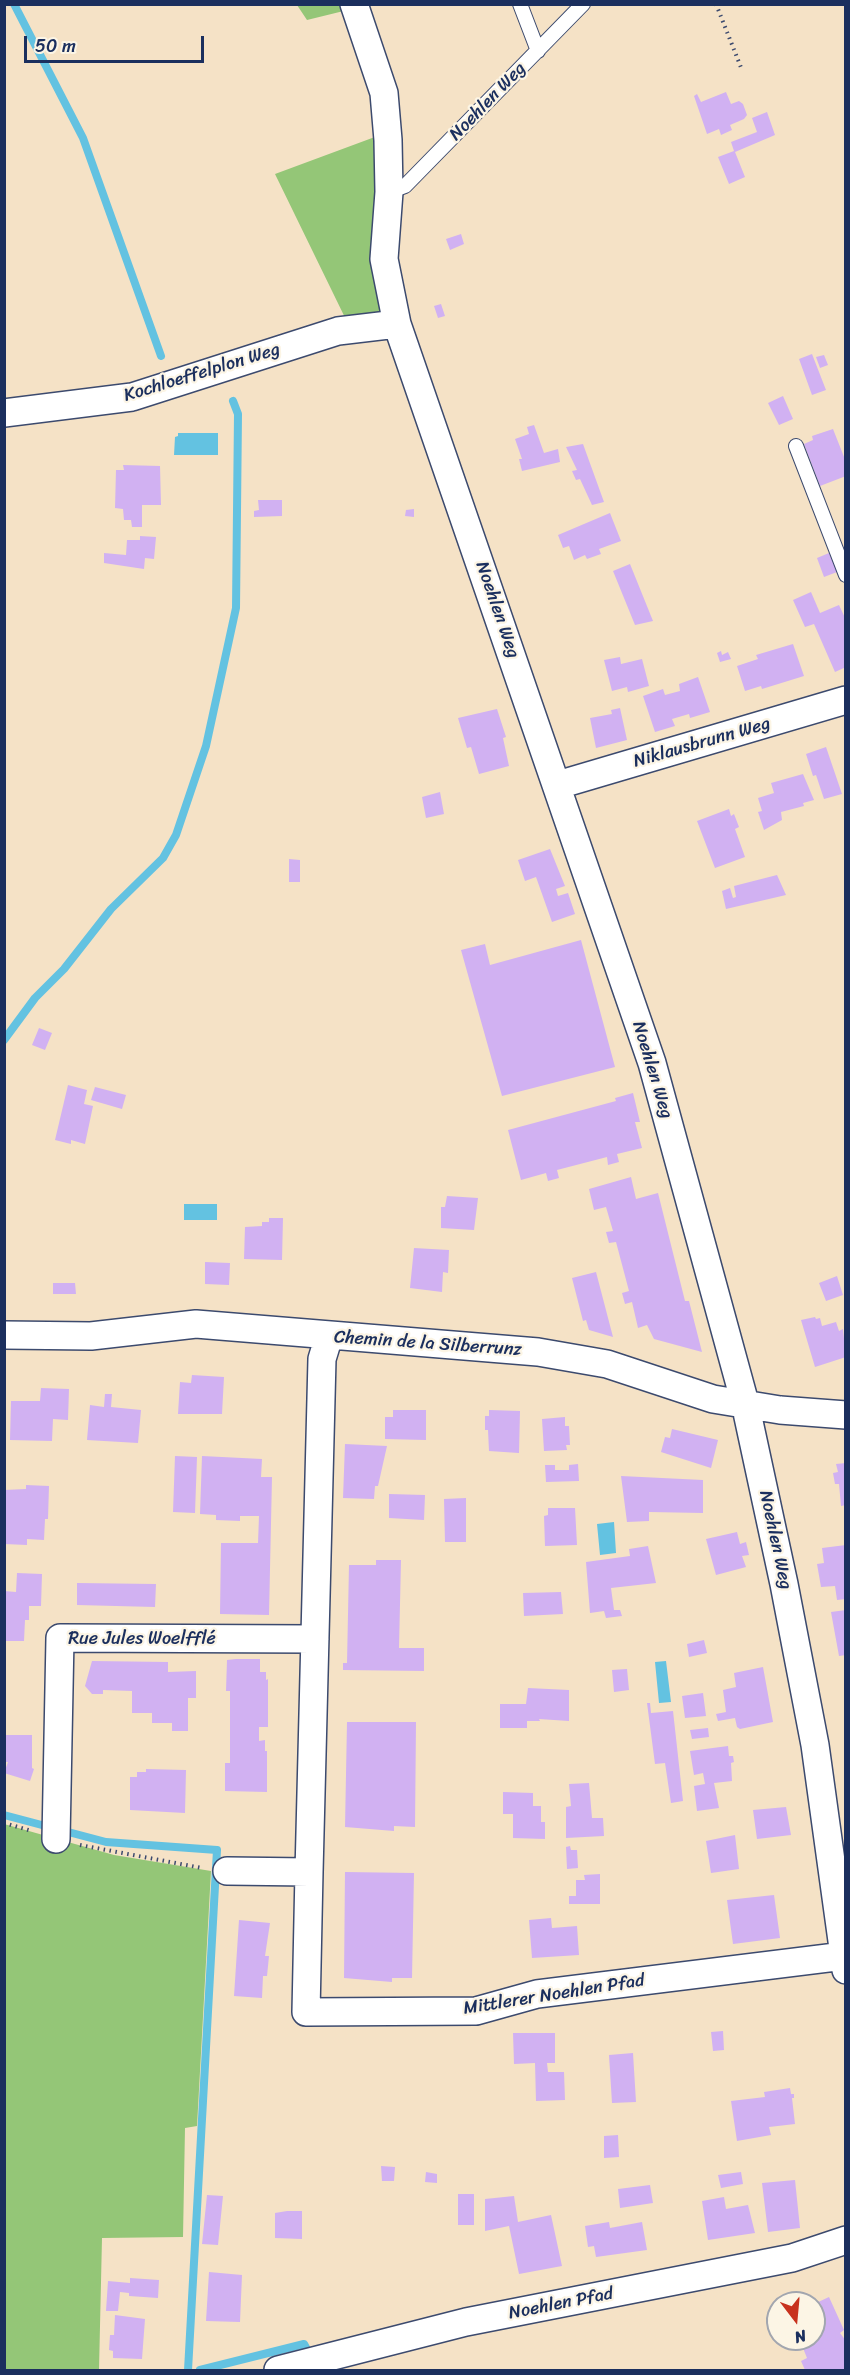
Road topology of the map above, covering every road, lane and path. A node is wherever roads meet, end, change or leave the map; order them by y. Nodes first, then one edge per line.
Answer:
1 (354, 4) edge
2 (520, 4) edge
3 (583, 4) edge
4 (716, 4) edge
5 (538, 51) junction
6 (742, 70) dead end
7 (388, 192) junction
8 (397, 324) junction
9 (4, 413) edge
10 (796, 446) dead end
11 (846, 575) edge
12 (846, 700) edge
13 (558, 785) junction
14 (4, 1335) edge
15 (329, 1336) junction
16 (745, 1403) junction
17 (846, 1415) edge
18 (315, 1639) junction
19 (4, 1823) edge
20 (56, 1839) junction
21 (216, 1870) joint
22 (309, 1872) junction
23 (845, 1963) edge
24 (846, 2240) edge
25 (278, 2370) edge

1 - 7 street, Noehlen Weg
2 - 5 lane
3 - 5 lane, Noehlen Weg
4 - 6 path
5 - 7 lane, Noehlen Weg
7 - 8 street, Noehlen Weg
8 - 9 street, Kochloeffelplon Weg
8 - 13 street, Noehlen Weg
10 - 11 lane
12 - 13 street, Niklausbrunn Weg
13 - 16 street, Noehlen Weg
14 - 15 street, Chemin de la Silberrunz
15 - 16 street, Chemin de la Silberrunz
15 - 18 street
16 - 17 street, Chemin de la Silberrunz
16 - 23 street, Noehlen Weg
18 - 20 street, Rue Jules Woelfflé
18 - 22 street
19 - 20 path
20 - 21 path
21 - 22 street
22 - 23 street, Mittlerer Noehlen Pfad
24 - 25 street, Noehlen Pfad

